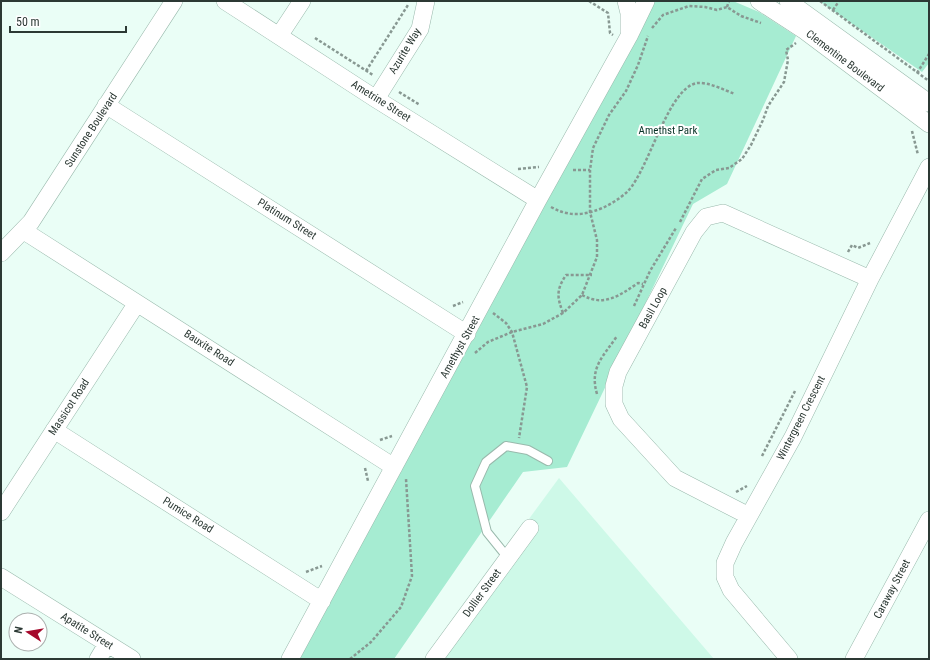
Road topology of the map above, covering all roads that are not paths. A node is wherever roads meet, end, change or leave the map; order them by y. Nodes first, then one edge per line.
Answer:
1 (174, 1) edge
2 (225, 1) edge
3 (302, 1) edge
4 (426, 1) edge
5 (626, 1) edge
6 (646, 1) edge
7 (759, 1) edge
8 (788, 1) edge
9 (279, 36) junction
10 (629, 36) junction
11 (376, 99) junction
12 (929, 103) edge
13 (106, 105) junction
14 (929, 124) edge
15 (922, 162) edge
16 (538, 200) junction
17 (24, 231) junction
18 (1, 253) edge
19 (870, 279) junction
20 (137, 303) junction
21 (468, 334) junction
22 (54, 430) junction
23 (548, 461) dead end
24 (400, 470) junction
25 (1, 512) edge
26 (749, 516) junction
27 (929, 520) edge
28 (530, 528) dead end
29 (508, 558) junction
30 (1, 577) edge
31 (322, 601) junction
32 (107, 644) junction
33 (98, 659) edge
34 (132, 659) edge
35 (290, 659) edge
36 (434, 659) edge
37 (789, 659) edge
38 (854, 659) edge

1 - 13 street, Sunstone Boulevard
2 - 9 street, Ametrine Street
3 - 9 street
4 - 11 street, Azurite Way
5 - 10 street, Amethyst Street
6 - 10 street, Amethyst Street
7 - 14 street, Clementine Boulevard
8 - 12 street, Clementine Boulevard
9 - 11 street, Ametrine Street
10 - 16 street, Amethyst Street
11 - 16 street, Ametrine Street
13 - 17 street, Sunstone Boulevard
13 - 21 street, Platinum Street
15 - 19 street, Wintergreen Crescent
16 - 21 street, Amethyst Street
17 - 18 street, Sunstone Boulevard
17 - 20 street, Bauxite Road
19 - 26 street, Wintergreen Crescent
19 - 26 street, Basil Loop
20 - 22 street, Massicot Road
20 - 24 street, Bauxite Road
21 - 24 street, Amethyst Street
22 - 25 street, Massicot Road
22 - 31 street, Pumice Road
23 - 29 lane
24 - 31 street, Amethyst Street
26 - 37 street, Wintergreen Crescent
27 - 38 street, Caraway Street
28 - 29 street, Dollier Street
29 - 36 street, Dollier Street
30 - 32 street, Apatite Street
31 - 35 street, Amethyst Street
32 - 33 street
32 - 34 street, Apatite Street

